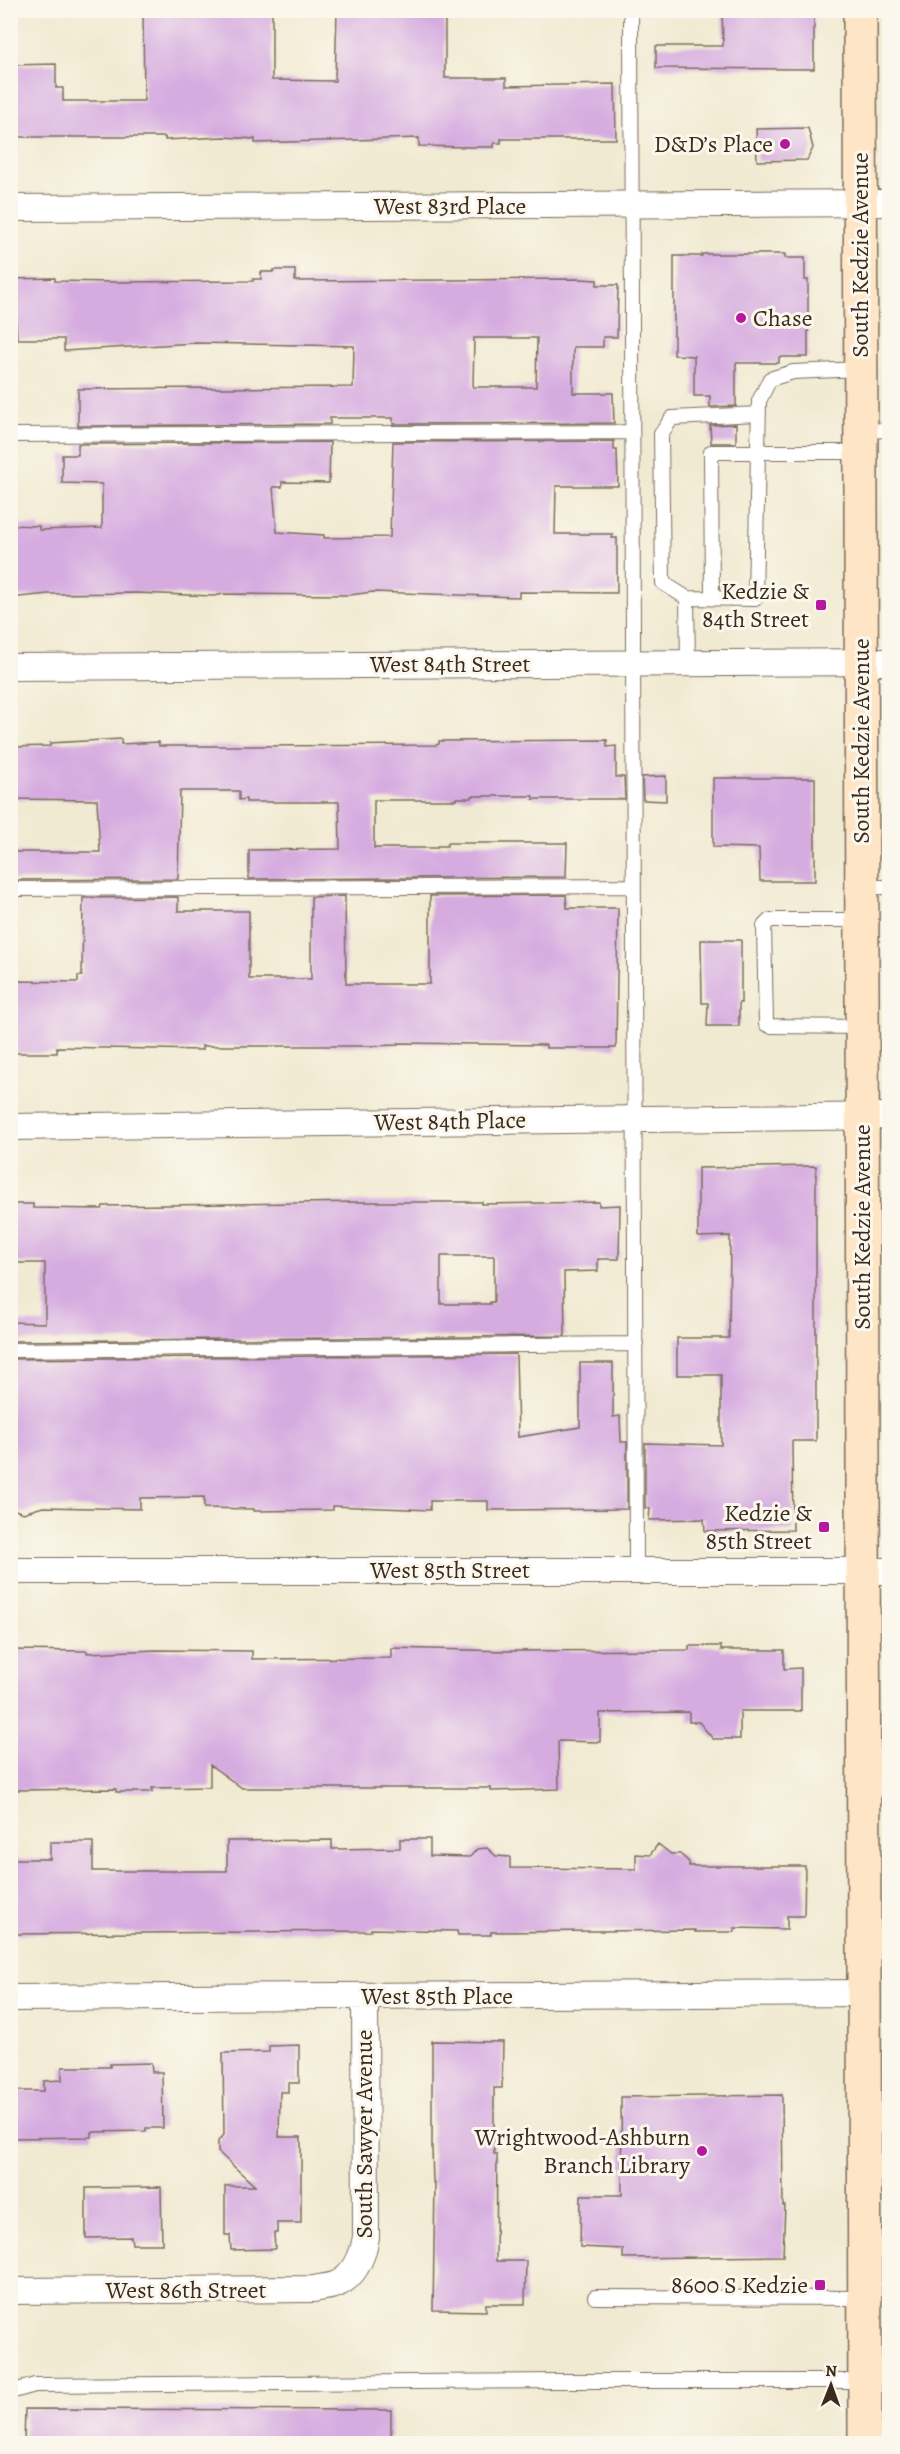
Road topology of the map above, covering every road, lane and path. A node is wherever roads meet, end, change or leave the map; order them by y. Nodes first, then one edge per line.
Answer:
1 (631, 10) edge
2 (860, 10) edge
3 (875, 203) edge
4 (631, 205) junction
5 (10, 208) edge
6 (860, 369) junction
7 (759, 414) junction
8 (632, 432) junction
9 (10, 435) edge
10 (870, 438) edge
11 (758, 452) junction
12 (687, 598) junction
13 (712, 598) junction
14 (875, 662) edge
15 (633, 663) junction
16 (688, 663) junction
17 (10, 667) edge
18 (634, 886) junction
19 (875, 887) edge
20 (10, 889) edge
21 (862, 920) junction
22 (862, 1027) junction
23 (876, 1116) edge
24 (635, 1119) junction
25 (10, 1127) edge
26 (636, 1344) junction
27 (10, 1350) edge
28 (10, 1570) edge
29 (636, 1570) junction
30 (876, 1570) edge
31 (876, 1788) edge
32 (864, 1993) junction
33 (364, 1996) junction
34 (10, 1998) edge
35 (354, 2268) joint
36 (10, 2291) edge
37 (595, 2297) dead end
38 (864, 2298) junction
39 (865, 2381) junction
40 (10, 2392) edge
41 (865, 2444) edge

1 - 4 lane
2 - 3 main road, South Kedzie Avenue
3 - 4 street, West 83rd Place
3 - 6 main road, South Kedzie Avenue
4 - 5 street, West 83rd Place
4 - 8 lane
6 - 7 lane
6 - 10 main road, South Kedzie Avenue
7 - 11 lane
7 - 12 lane
8 - 9 lane
8 - 15 lane
10 - 11 lane
10 - 14 main road, South Kedzie Avenue
11 - 13 lane
11 - 13 lane
12 - 13 lane
12 - 16 lane
14 - 16 street, West 84th Street
14 - 19 main road, South Kedzie Avenue
15 - 16 street, West 84th Street
15 - 17 street, West 84th Street
15 - 18 lane
18 - 20 lane
18 - 24 lane
19 - 21 main road, South Kedzie Avenue
21 - 22 main road, South Kedzie Avenue
21 - 22 lane
22 - 23 main road, South Kedzie Avenue
23 - 24 street, West 84th Place
23 - 30 main road, South Kedzie Avenue
24 - 25 street, West 84th Place
24 - 26 lane
26 - 27 lane
26 - 29 lane
28 - 29 street, West 85th Street
29 - 30 street, West 85th Street
30 - 31 main road, South Kedzie Avenue
31 - 32 main road, South Kedzie Avenue
32 - 33 street, West 85th Place
32 - 38 main road, South Kedzie Avenue
33 - 34 street, West 85th Place
33 - 35 street, South Sawyer Avenue
35 - 36 street, West 86th Street
37 - 38 lane
38 - 39 main road, South Kedzie Avenue
39 - 40 lane
39 - 41 main road, South Kedzie Avenue

